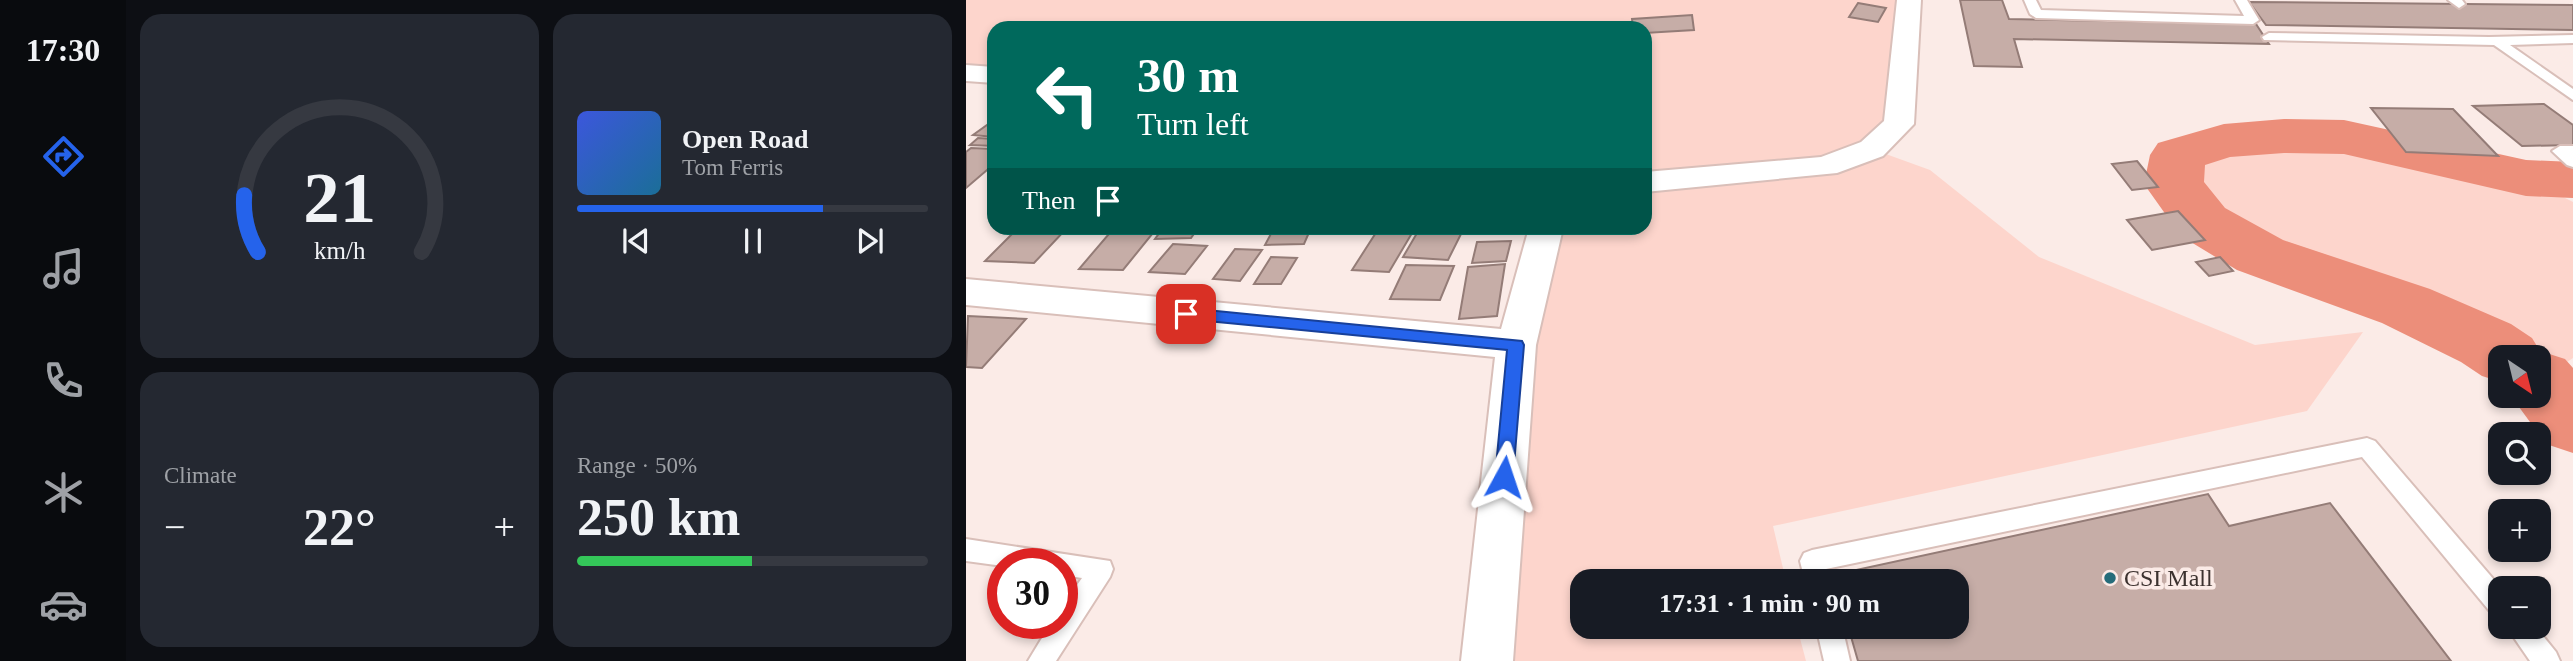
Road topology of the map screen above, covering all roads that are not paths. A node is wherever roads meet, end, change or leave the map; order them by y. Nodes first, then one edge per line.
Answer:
1 (1909, 0) edge
2 (2030, 0) edge
3 (2241, 0) edge
4 (2491, 36) junction
5 (2269, 37) dead end
6 (2573, 39) edge
7 (966, 74) edge
8 (987, 75) edge
9 (2573, 96) edge
10 (2573, 151) edge
11 (2573, 162) edge
12 (1652, 181) edge
13 (1544, 235) edge
14 (966, 292) edge
15 (1516, 345) junction
16 (966, 550) edge
17 (987, 553) edge
18 (1078, 566) edge
19 (1814, 569) edge
20 (2488, 591) edge
21 (1078, 604) edge
22 (1055, 639) edge
23 (1832, 639) edge
24 (2529, 639) edge
25 (1041, 661) edge
26 (1487, 661) edge
27 (1838, 661) edge
28 (2547, 661) edge

1 - 12 street
2 - 3 lane
4 - 5 lane
4 - 6 lane
4 - 9 lane
7 - 8 street
10 - 11 lane
13 - 15 street
14 - 15 street
15 - 26 street
16 - 17 lane
18 - 21 lane
19 - 20 lane
22 - 25 lane
23 - 27 lane
24 - 28 lane

